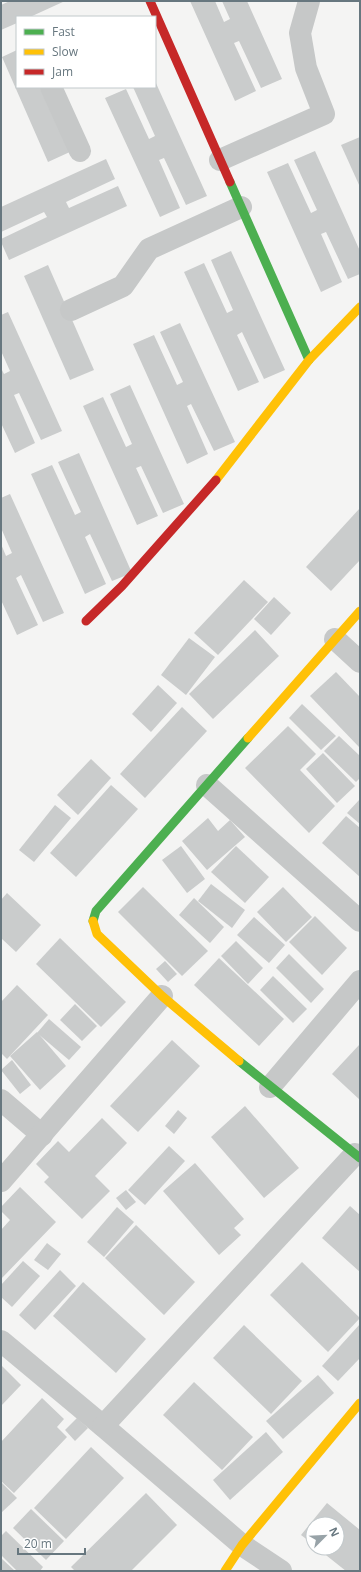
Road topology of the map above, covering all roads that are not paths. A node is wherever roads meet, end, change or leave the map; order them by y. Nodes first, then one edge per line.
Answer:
1 (150, 1) edge
2 (309, 1) edge
3 (155, 16) edge
4 (156, 18) edge
5 (51, 88) edge
6 (80, 151) dead end
7 (220, 160) junction
8 (241, 207) junction
9 (360, 307) edge
10 (71, 310) dead end
11 (309, 360) junction
12 (360, 611) edge
13 (86, 621) dead end
14 (335, 639) junction
15 (360, 662) edge
16 (207, 785) junction
17 (360, 921) edge
18 (360, 981) edge
19 (162, 996) junction
20 (270, 1087) junction
21 (1, 1100) edge
22 (42, 1135) junction
23 (357, 1156) edge
24 (1, 1182) edge
25 (1, 1341) edge
26 (360, 1403) edge
27 (103, 1426) junction
28 (242, 1545) junction
29 (225, 1571) edge
30 (280, 1571) edge

1 - 3 street
2 - 7 street
4 - 7 street
5 - 6 street
7 - 8 street
8 - 10 street
8 - 11 street
9 - 11 street
11 - 13 street
12 - 14 street
14 - 15 street
14 - 16 street
16 - 17 street
16 - 19 street
18 - 20 street
19 - 20 street
19 - 22 street
20 - 23 street
21 - 22 street
22 - 24 street
23 - 27 street
25 - 27 street
26 - 28 street
27 - 28 street
28 - 29 street
28 - 30 street

